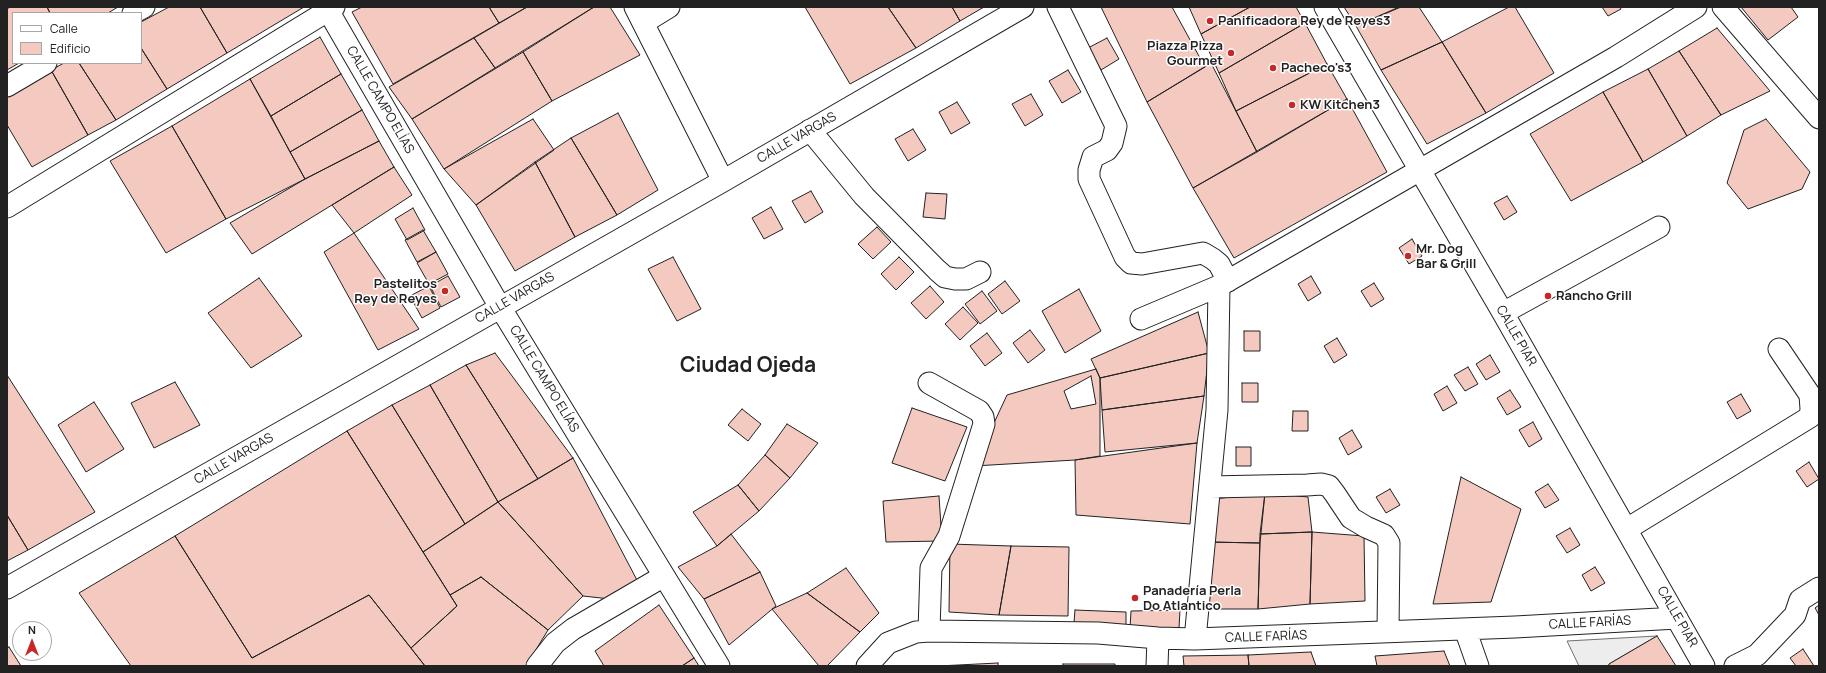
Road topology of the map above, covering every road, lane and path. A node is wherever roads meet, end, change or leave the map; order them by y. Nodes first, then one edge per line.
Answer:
1 (144, 7) edge
2 (669, 7) edge
3 (1022, 7) edge
4 (1058, 7) edge
5 (1325, 7) edge
6 (1696, 7) edge
7 (1723, 7) edge
8 (329, 8) edge
9 (135, 12) edge
10 (639, 15) edge
11 (44, 64) edge
12 (7, 86) edge
13 (1819, 118) edge
14 (810, 130) junction
15 (1420, 171) junction
16 (723, 181) junction
17 (7, 207) edge
18 (1659, 227) dead end
19 (980, 272) dead end
20 (1223, 284) junction
21 (500, 307) junction
22 (1503, 313) junction
23 (1141, 319) dead end
24 (1779, 349) dead end
25 (929, 383) dead end
26 (1210, 487) junction
27 (1626, 529) junction
28 (664, 576) junction
29 (7, 588) edge
30 (1819, 588) edge
31 (1677, 618) junction
32 (1464, 629) junction
33 (929, 631) junction
34 (1388, 631) junction
35 (1158, 638) junction
36 (1195, 639) junction
37 (537, 666) edge
38 (719, 666) edge
39 (867, 666) edge
40 (1157, 666) edge
41 (1478, 666) edge
42 (1704, 666) edge
43 (1735, 666) edge

1 - 9 street
2 - 10 street
3 - 14 street, CALLE VARGAS
4 - 20 street
5 - 15 street, CALLE PIAR
6 - 15 street
7 - 13 street
8 - 17 street
8 - 21 street, CALLE CAMPO ELÍAS
10 - 16 street
11 - 12 street
14 - 16 street, CALLE VARGAS
14 - 19 street
15 - 20 street
15 - 22 street, CALLE PIAR
16 - 21 street, CALLE VARGAS
18 - 22 street
20 - 23 street
20 - 26 street
21 - 28 street, CALLE CAMPO ELÍAS
21 - 29 street, CALLE VARGAS
22 - 27 street, CALLE PIAR
24 - 27 street
25 - 33 street
26 - 34 street
26 - 36 street
27 - 31 street, CALLE PIAR
28 - 37 street
28 - 38 street, CALLE CAMPO ELÍAS
30 - 43 street
31 - 32 street, CALLE FARÍAS
31 - 42 street, CALLE PIAR
32 - 34 street, CALLE FARÍAS
32 - 41 street
33 - 35 street, CALLE FARÍAS
33 - 39 street, CALLE FARÍAS
34 - 36 street, CALLE FARÍAS
35 - 36 street, CALLE FARÍAS
35 - 40 street

